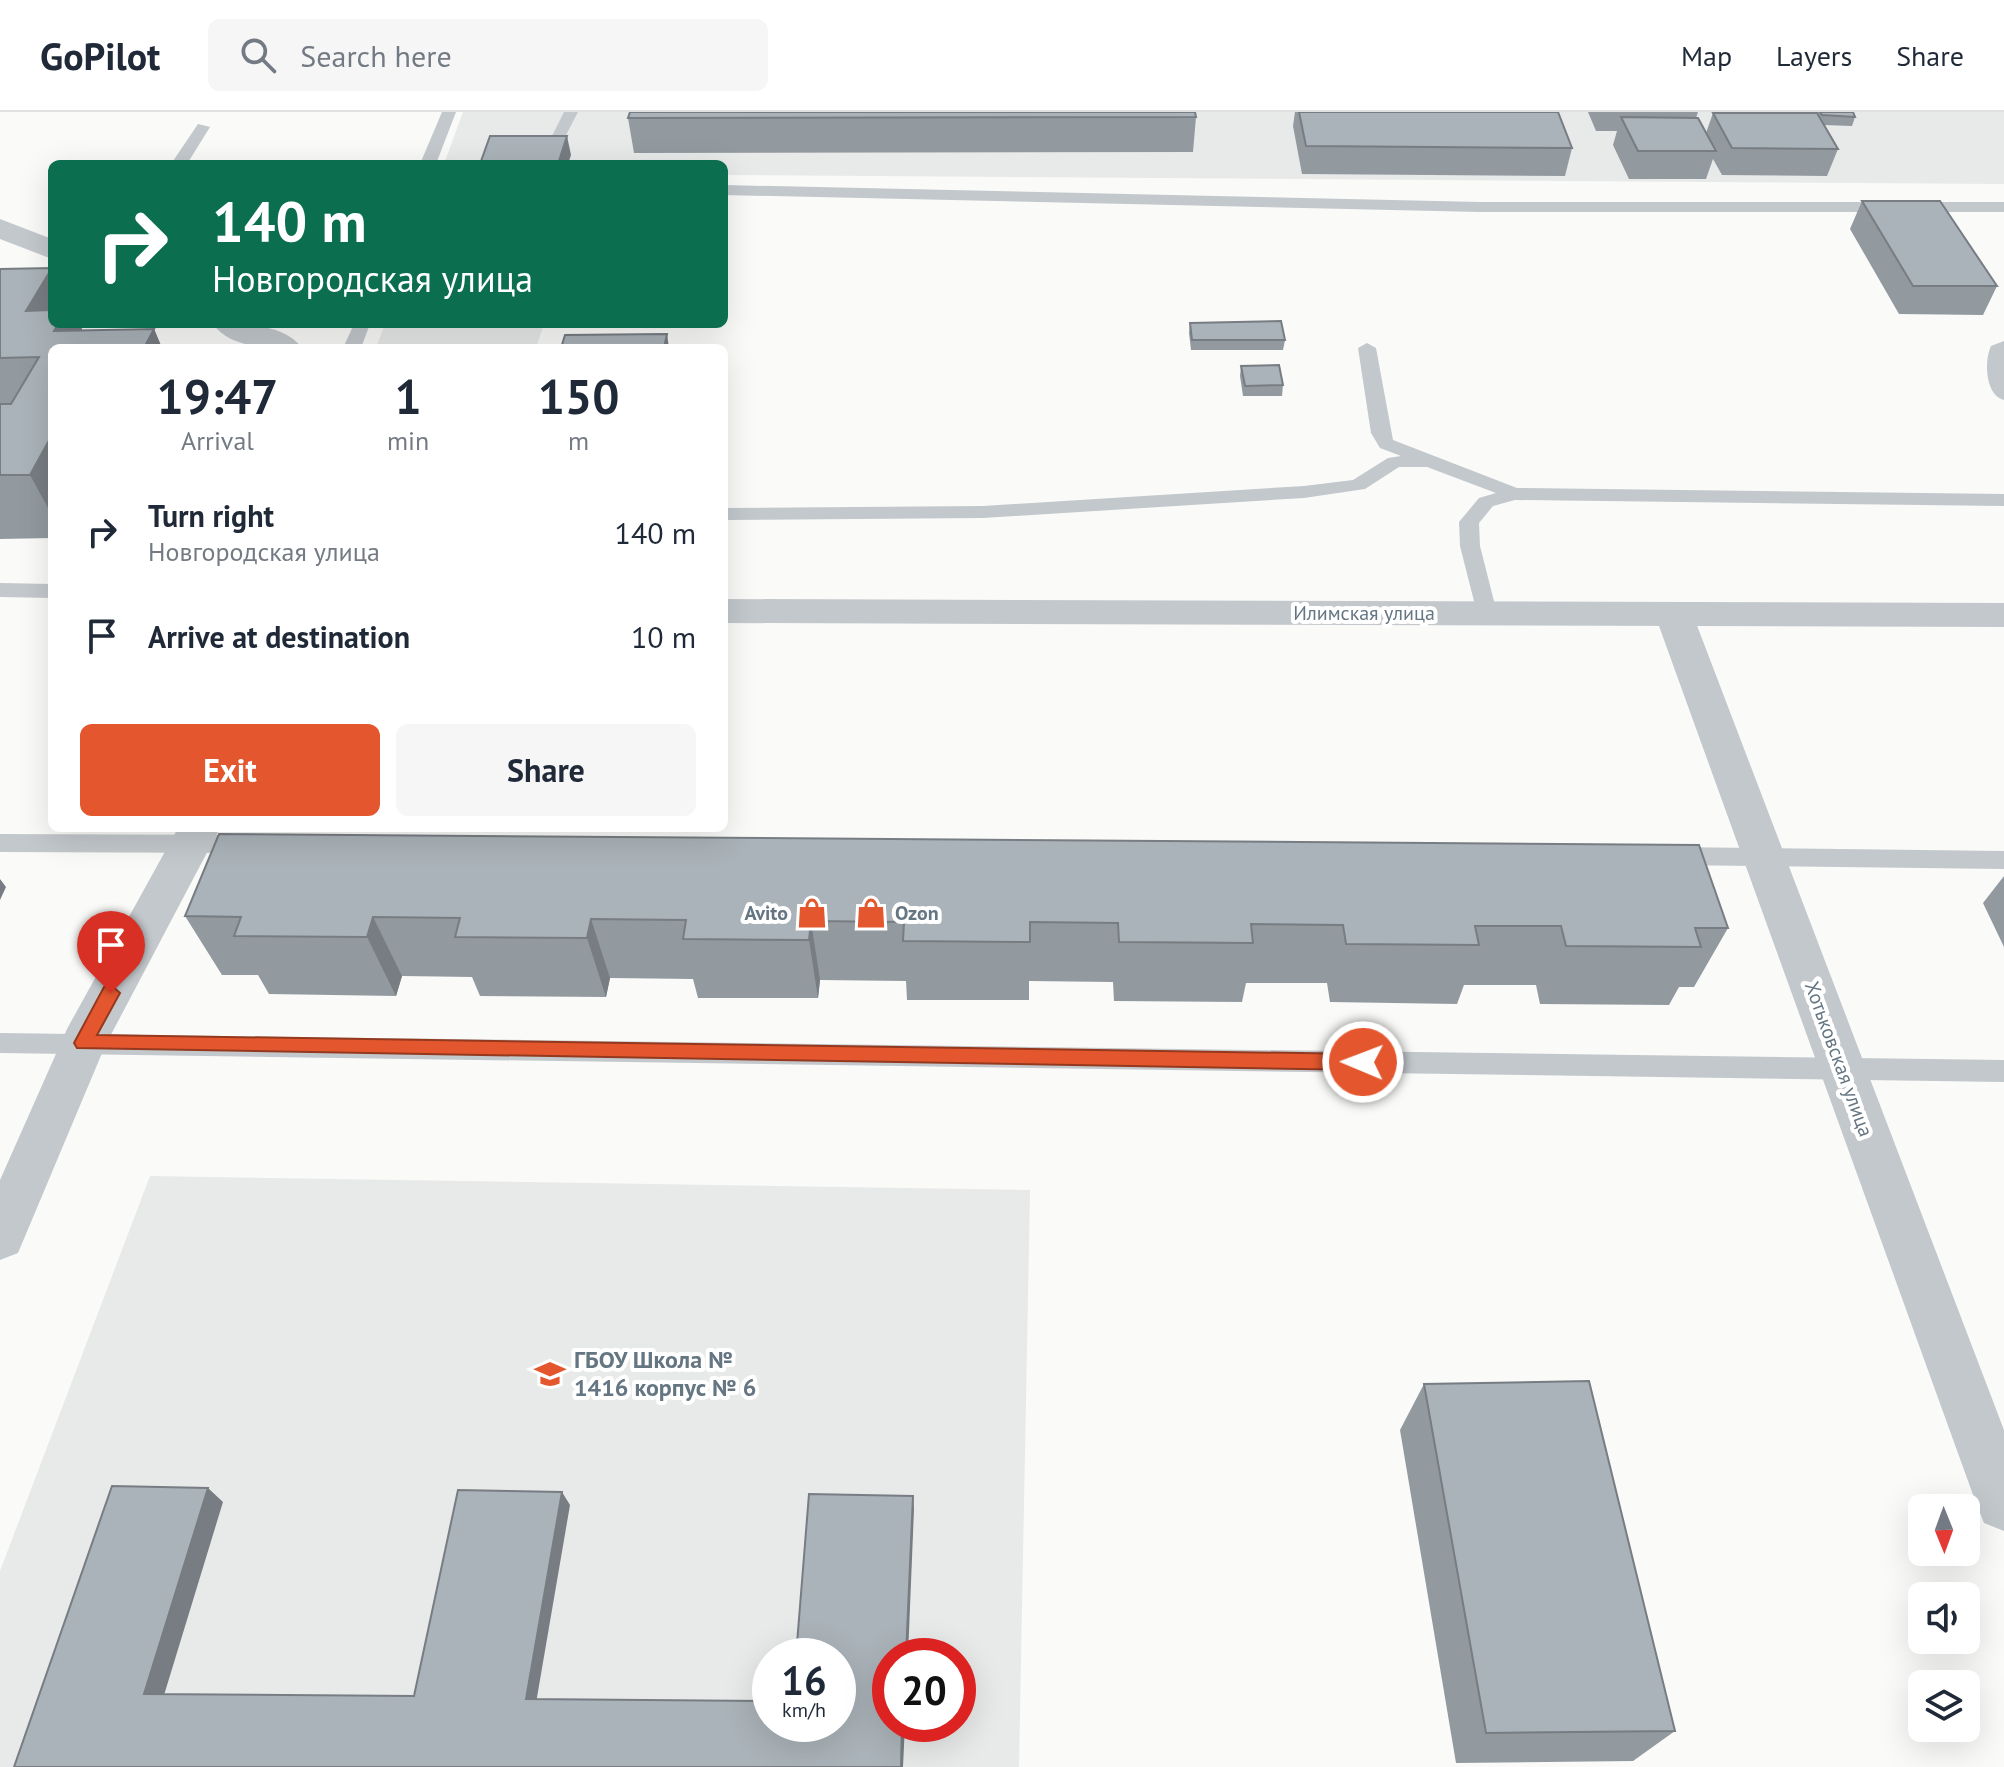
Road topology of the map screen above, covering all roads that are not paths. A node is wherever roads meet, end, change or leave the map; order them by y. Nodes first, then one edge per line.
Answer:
1 (449, 112) edge
2 (571, 112) edge
3 (203, 127) dead end
4 (559, 136) edge
5 (182, 160) edge
6 (430, 160) edge
7 (728, 190) edge
8 (2004, 207) edge
9 (2, 231) edge
10 (48, 248) edge
11 (238, 328) edge
12 (276, 344) edge
13 (2004, 346) edge
14 (1367, 348) dead end
15 (2004, 395) edge
16 (1427, 461) junction
17 (1515, 494) junction
18 (2004, 500) edge
19 (728, 514) edge
20 (0, 590) edge
21 (48, 591) edge
22 (728, 611) edge
23 (1487, 613) junction
24 (1674, 615) junction
25 (2004, 615) edge
26 (195, 836) edge
27 (0, 843) edge
28 (271, 844) edge
29 (1652, 856) edge
30 (1763, 857) junction
31 (2004, 860) edge
32 (0, 1043) edge
33 (83, 1043) junction
34 (1843, 1069) junction
35 (2004, 1071) edge
36 (0, 1237) edge
37 (2004, 1503) edge

1 - 6 lane
2 - 4 lane
3 - 5 lane
7 - 8 lane
9 - 10 street
11 - 12 street
13 - 15 lane
14 - 16 lane
16 - 17 lane
16 - 19 lane
17 - 18 lane
17 - 23 lane
20 - 21 lane
22 - 23 street, Илимская улица
23 - 24 street, Илимская улица
24 - 25 street, Илимская улица
24 - 30 street, Хотьковская улица
26 - 27 lane
26 - 28 lane
26 - 33 street
29 - 30 lane
30 - 31 lane
30 - 34 street, Хотьковская улица
32 - 33 lane
33 - 34 lane
33 - 36 street
34 - 35 lane
34 - 37 street, Хотьковская улица

